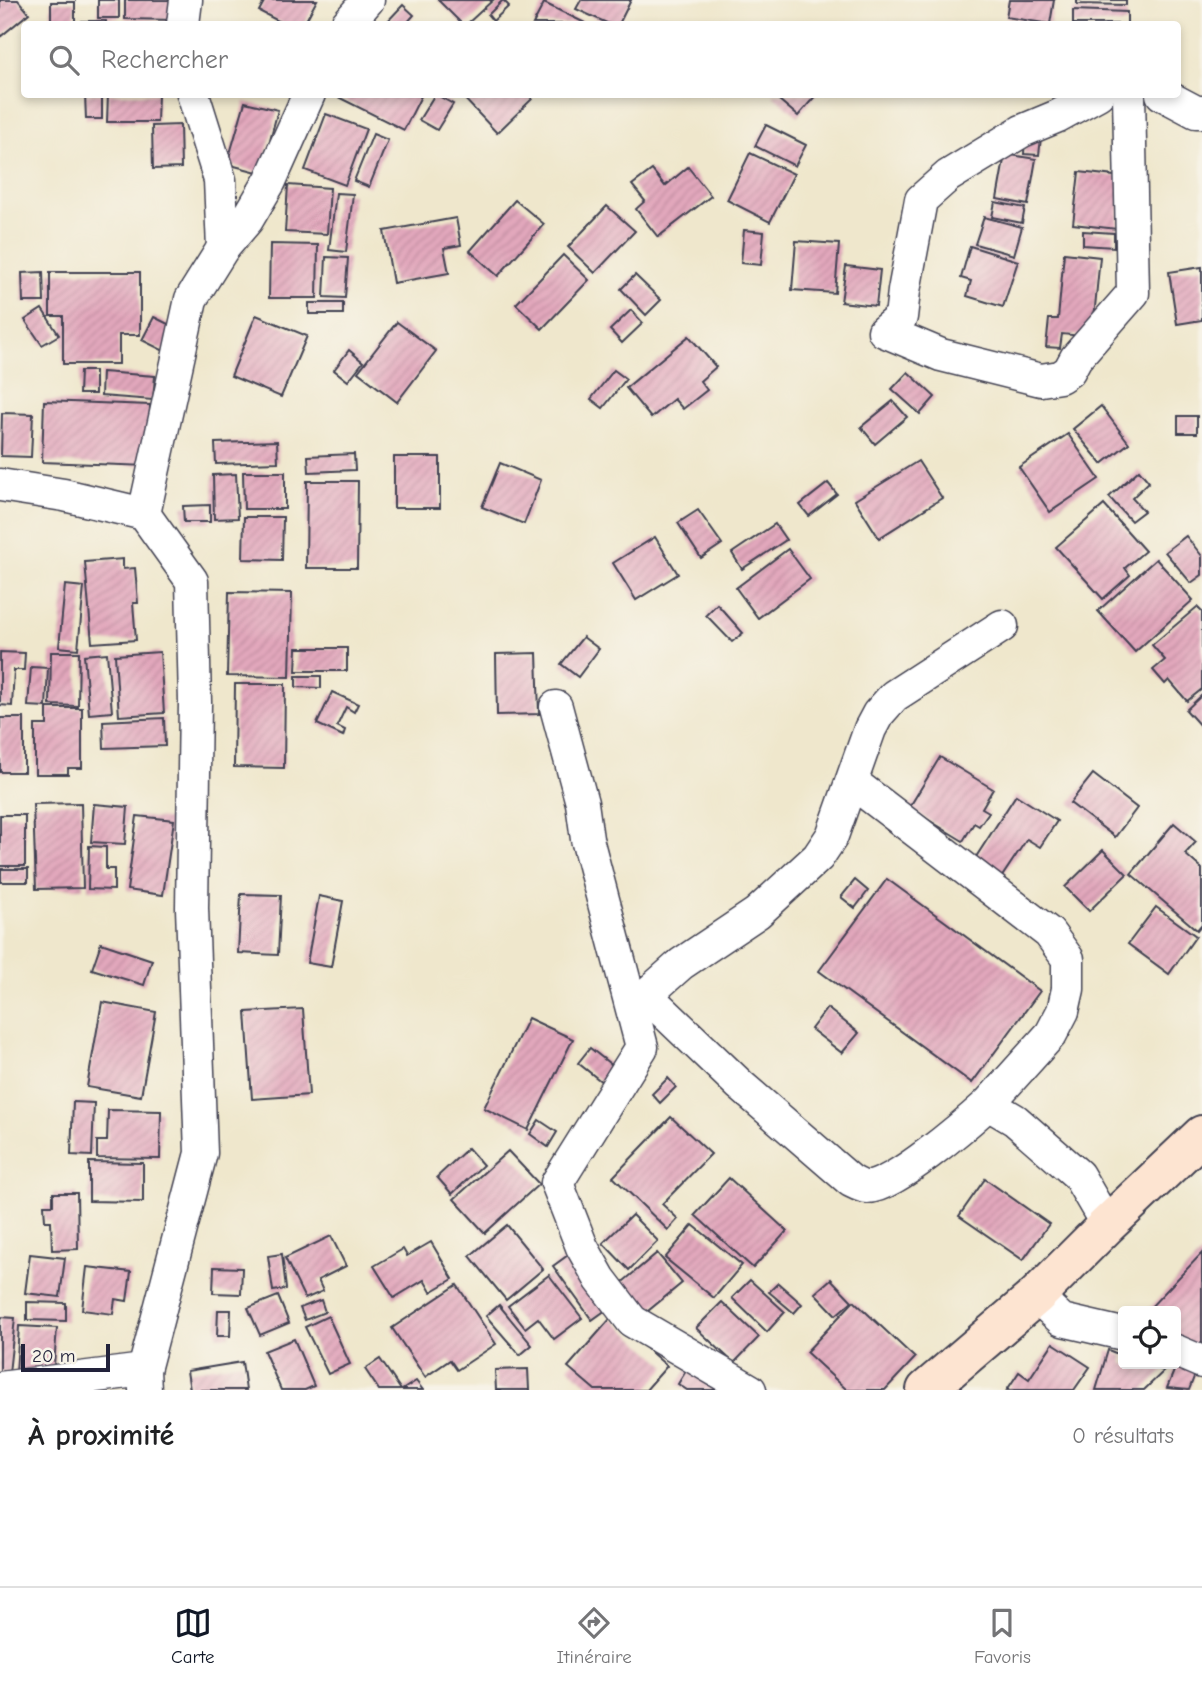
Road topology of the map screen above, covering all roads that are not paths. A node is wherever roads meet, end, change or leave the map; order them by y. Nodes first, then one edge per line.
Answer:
1 (186, 0) edge
2 (368, 0) edge
3 (183, 21) edge
4 (350, 21) edge
5 (194, 98) edge
6 (307, 98) edge
7 (1091, 98) edge
8 (1129, 98) edge
9 (1170, 98) edge
10 (1202, 112) edge
11 (223, 248) junction
12 (0, 485) edge
13 (144, 514) junction
14 (1002, 626) dead end
15 (556, 707) dead end
16 (852, 782) junction
17 (646, 995) junction
18 (642, 1047) junction
19 (988, 1104) junction
20 (1202, 1135) edge
21 (1107, 1225) junction
22 (1036, 1296) junction
23 (1118, 1333) edge
24 (1181, 1353) edge
25 (1202, 1362) edge
26 (144, 1380) edge
27 (0, 1388) edge
28 (750, 1390) edge
29 (926, 1390) edge

1 - 3 street
2 - 4 street
5 - 11 street
6 - 11 street
7 - 8 street
9 - 10 street
11 - 13 street
12 - 13 street
13 - 26 street
14 - 16 street
15 - 18 street
16 - 17 street
16 - 19 street
17 - 18 street
17 - 19 street
18 - 28 street
19 - 21 street
20 - 21 main road
21 - 22 main road
22 - 23 street
22 - 29 main road
24 - 25 street
26 - 27 street

